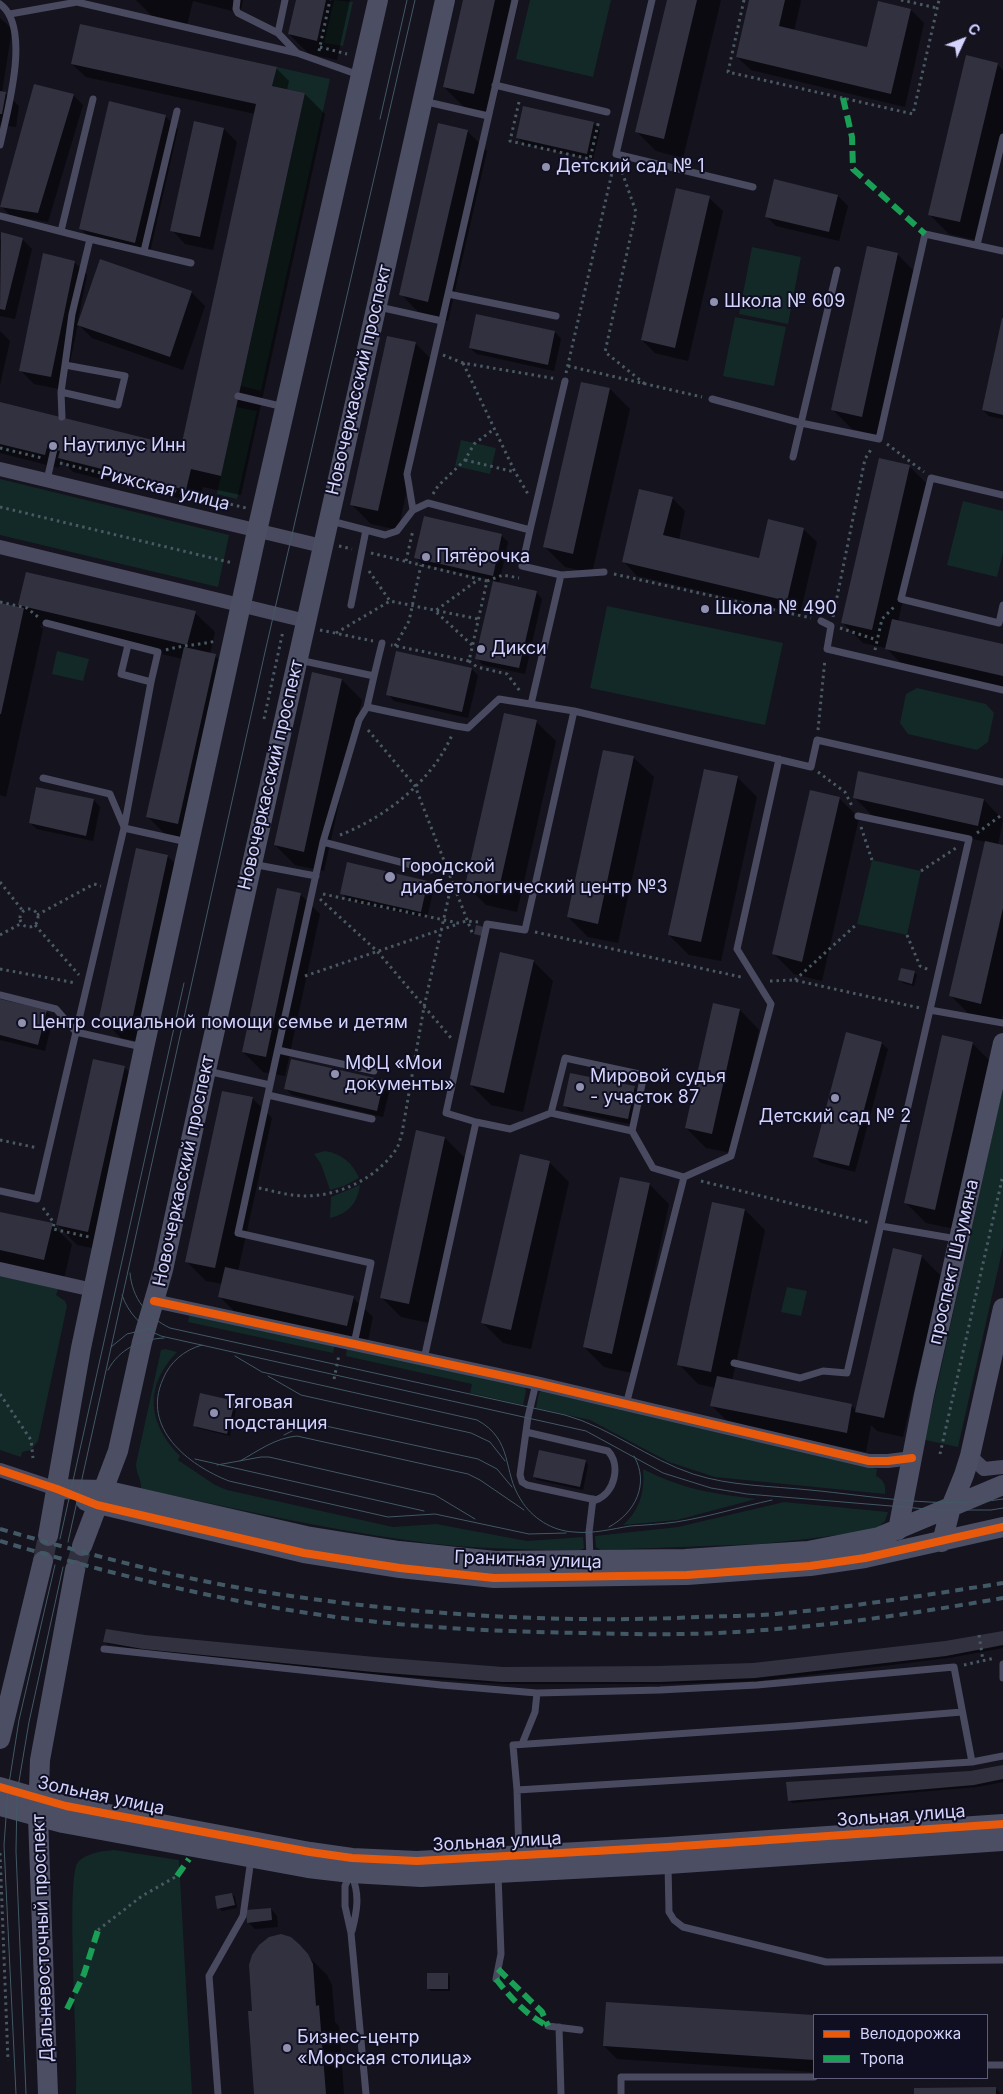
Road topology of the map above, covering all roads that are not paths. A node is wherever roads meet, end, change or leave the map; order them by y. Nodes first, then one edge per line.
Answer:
1 (237, 0) edge
2 (286, 0) edge
3 (378, 0) edge
4 (444, 0) edge
5 (515, 0) edge
6 (652, 0) edge
7 (0, 4) edge
8 (10, 14) junction
9 (278, 33) junction
10 (297, 54) junction
11 (360, 75) junction
12 (496, 85) junction
13 (93, 100) dead end
14 (422, 101) junction
15 (177, 111) dead end
16 (604, 111) road end
17 (488, 116) junction
18 (1003, 137) edge
19 (0, 145) edge
20 (753, 187) dead end
21 (0, 216) edge
22 (61, 231) junction
23 (90, 239) junction
24 (977, 245) junction
25 (1003, 251) edge
26 (144, 252) junction
27 (191, 263) dead end
28 (837, 270) dead end
29 (448, 294) junction
30 (376, 306) junction
31 (556, 316) dead end
32 (442, 320) junction
33 (65, 365) junction
34 (565, 381) road end
35 (61, 392) junction
36 (238, 396) dead end
37 (712, 400) road end
38 (284, 408) junction
39 (62, 417) dead end
40 (801, 423) junction
41 (54, 449) dead end
42 (793, 457) dead end
43 (0, 469) edge
44 (47, 480) junction
45 (1003, 495) edge
46 (414, 510) junction
47 (328, 520) junction
48 (257, 530) junction
49 (366, 530) junction
50 (530, 530) junction
51 (329, 546) junction
52 (0, 547) edge
53 (604, 572) road end
54 (561, 576) junction
55 (351, 605) dead end
56 (241, 606) junction
57 (1003, 606) edge
58 (821, 621) road end
59 (46, 623) road end
60 (312, 626) junction
61 (382, 643) road end
62 (128, 645) junction
63 (297, 660) junction
64 (374, 676) junction
65 (151, 682) junction
66 (1003, 690) edge
67 (532, 704) junction
68 (368, 707) junction
69 (574, 711) junction
70 (779, 760) junction
71 (43, 778) dead end
72 (1003, 782) edge
73 (858, 816) dead end
74 (124, 828) junction
75 (324, 842) junction
76 (190, 843) junction
77 (252, 864) junction
78 (431, 870) dead end
79 (316, 876) junction
80 (0, 995) edge
81 (930, 1010) junction
82 (1003, 1023) edge
83 (76, 1032) junction
84 (1003, 1043) edge
85 (144, 1048) junction
86 (278, 1050) junction
87 (206, 1070) junction
88 (374, 1071) dead end
89 (270, 1085) junction
90 (268, 1095) junction
91 (551, 1113) junction
92 (372, 1119) dead end
93 (476, 1122) junction
94 (632, 1130) junction
95 (684, 1177) junction
96 (0, 1191) edge
97 (881, 1226) junction
98 (959, 1239) junction
99 (0, 1269) edge
100 (93, 1290) junction
101 (154, 1301) junction
102 (1003, 1308) edge
103 (354, 1344) junction
104 (424, 1359) junction
105 (734, 1363) dead end
106 (536, 1383) junction
107 (626, 1405) junction
108 (526, 1432) junction
109 (970, 1456) junction
110 (912, 1458) junction
111 (1003, 1467) edge
112 (0, 1470) edge
113 (906, 1480) junction
114 (1003, 1485) edge
115 (57, 1488) junction
116 (101, 1497) junction
117 (593, 1499) junction
118 (951, 1507) junction
119 (924, 1519) junction
120 (1003, 1527) edge
121 (898, 1530) junction
122 (48, 1536) tunnel mouth
123 (942, 1542) junction
124 (82, 1546) tunnel mouth
125 (590, 1561) junction
126 (42, 1564) tunnel mouth
127 (75, 1573) tunnel mouth
128 (104, 1649) dead end
129 (1003, 1664) edge
130 (1003, 1678) edge
131 (537, 1693) junction
132 (962, 1712) junction
133 (0, 1739) edge
134 (522, 1744) junction
135 (1003, 1756) edge
136 (972, 1762) junction
137 (0, 1788) edge
138 (517, 1790) junction
139 (0, 1806) edge
140 (38, 1808) junction
141 (1003, 1824) edge
142 (1003, 1841) edge
143 (252, 1849) junction
144 (668, 1855) junction
145 (520, 1863) junction
146 (497, 1865) junction
147 (352, 1866) junction
148 (351, 1933) junction
149 (1003, 1960) edge
150 (496, 1979) dead end
151 (548, 2026) dead end
152 (559, 2027) junction
153 (580, 2030) dead end
154 (988, 2065) edge
155 (1003, 2065) edge
156 (813, 2077) edge
157 (48, 2094) edge
158 (218, 2094) edge
159 (366, 2094) edge
160 (561, 2094) edge
161 (621, 2094) edge

1 - 9 lane
2 - 9 lane
3 - 11 street
4 - 14 street, Новочеркасский проспект
5 - 12 lane
6 - 20 lane
7 - 8 lane
8 - 10 lane
8 - 19 lane
9 - 10 lane
10 - 11 lane
11 - 38 street
12 - 16 lane
12 - 17 lane
13 - 22 lane
14 - 17 lane
14 - 30 street, Новочеркасский проспект
15 - 26 lane
17 - 29 lane
18 - 24 lane
21 - 22 lane
22 - 23 lane
23 - 26 lane
23 - 33 lane
24 - 25 lane
24 - 40 lane
26 - 27 lane
28 - 40 lane
29 - 31 lane
29 - 32 lane
30 - 32 lane
30 - 47 street, Новочеркасский проспект
32 - 46 lane
33 - 35 lane
33 - 35 lane
34 - 50 lane
35 - 39 lane
36 - 38 lane
37 - 40 lane
38 - 48 street
40 - 42 lane
41 - 44 lane
43 - 44 street, Рижская улица
44 - 48 street, Рижская улица
45 - 57 lane
46 - 49 lane
46 - 50 lane
47 - 49 lane
47 - 51 street, Новочеркасский проспект
48 - 51 street, Рижская улица
48 - 56 street
49 - 55 lane
50 - 54 lane
51 - 60 street, Новочеркасский проспект
52 - 56 street
53 - 54 lane
54 - 67 lane
56 - 60 street
56 - 76 street
58 - 66 lane
59 - 62 lane
60 - 63 street, Новочеркасский проспект
61 - 64 lane
62 - 65 lane
62 - 65 lane
63 - 64 lane
63 - 77 street, Новочеркасский проспект
64 - 68 lane
65 - 74 lane
67 - 68 lane
67 - 69 lane
68 - 75 lane
69 - 70 lane
69 - 93 lane
70 - 72 lane
70 - 95 lane
71 - 74 lane
73 - 81 lane
74 - 76 lane
74 - 83 lane
75 - 78 lane
75 - 79 lane
76 - 85 street
77 - 79 lane
77 - 87 street, Новочеркасский проспект
79 - 86 lane
80 - 83 lane
81 - 82 lane
81 - 97 lane
83 - 85 lane
83 - 96 lane
84 - 98 street, проспект Шаумяна
85 - 100 street
86 - 88 lane
86 - 89 lane
87 - 89 lane
87 - 101 street, Новочеркасский проспект
89 - 90 lane
90 - 92 lane
90 - 103 lane
91 - 93 lane
91 - 94 lane
91 - 94 lane
93 - 104 lane
94 - 95 lane
95 - 107 lane
97 - 98 lane
97 - 105 lane
98 - 110 street, проспект Шаумяна
99 - 100 street
100 - 115 street
101 - 103 street
101 - 116 street, Новочеркасский проспект
102 - 109 street
103 - 104 street
104 - 106 street
106 - 107 street
106 - 108 lane
107 - 110 street
108 - 117 lane
108 - 117 lane
109 - 111 street
109 - 118 street
110 - 113 street, проспект Шаумяна
112 - 115 street, Гранитная улица
113 - 119 street
113 - 121 street, проспект Шаумяна
114 - 118 street, Гранитная улица
115 - 116 street, Гранитная улица
115 - 122 street
116 - 123 street, Гранитная улица
116 - 124 street, Новочеркасский проспект
116 - 125 street, Гранитная улица
117 - 125 lane
118 - 119 street, Гранитная улица
118 - 123 street
119 - 121 street, Гранитная улица
119 - 123 street
120 - 123 street, Гранитная улица
121 - 125 street, Гранитная улица
126 - 133 street
127 - 140 street, Дальневосточный проспект
128 - 131 lane
129 - 130 lane
131 - 132 lane
131 - 134 lane
132 - 134 lane
132 - 136 lane
134 - 138 lane
135 - 136 lane
136 - 138 lane
137 - 140 street, Зольная улица
138 - 145 lane
139 - 140 street, Зольная улица
140 - 143 street, Зольная улица
140 - 157 street, Дальневосточный проспект
141 - 144 street, Зольная улица
142 - 144 street, Зольная улица
143 - 147 street, Зольная улица
143 - 158 lane
144 - 145 street, Зольная улица
144 - 149 lane
145 - 146 street, Зольная улица
146 - 147 street, Зольная улица
146 - 150 lane
147 - 148 lane
147 - 148 lane
148 - 159 lane
151 - 152 lane
152 - 153 lane
152 - 160 lane
154 - 155 lane
156 - 161 lane

